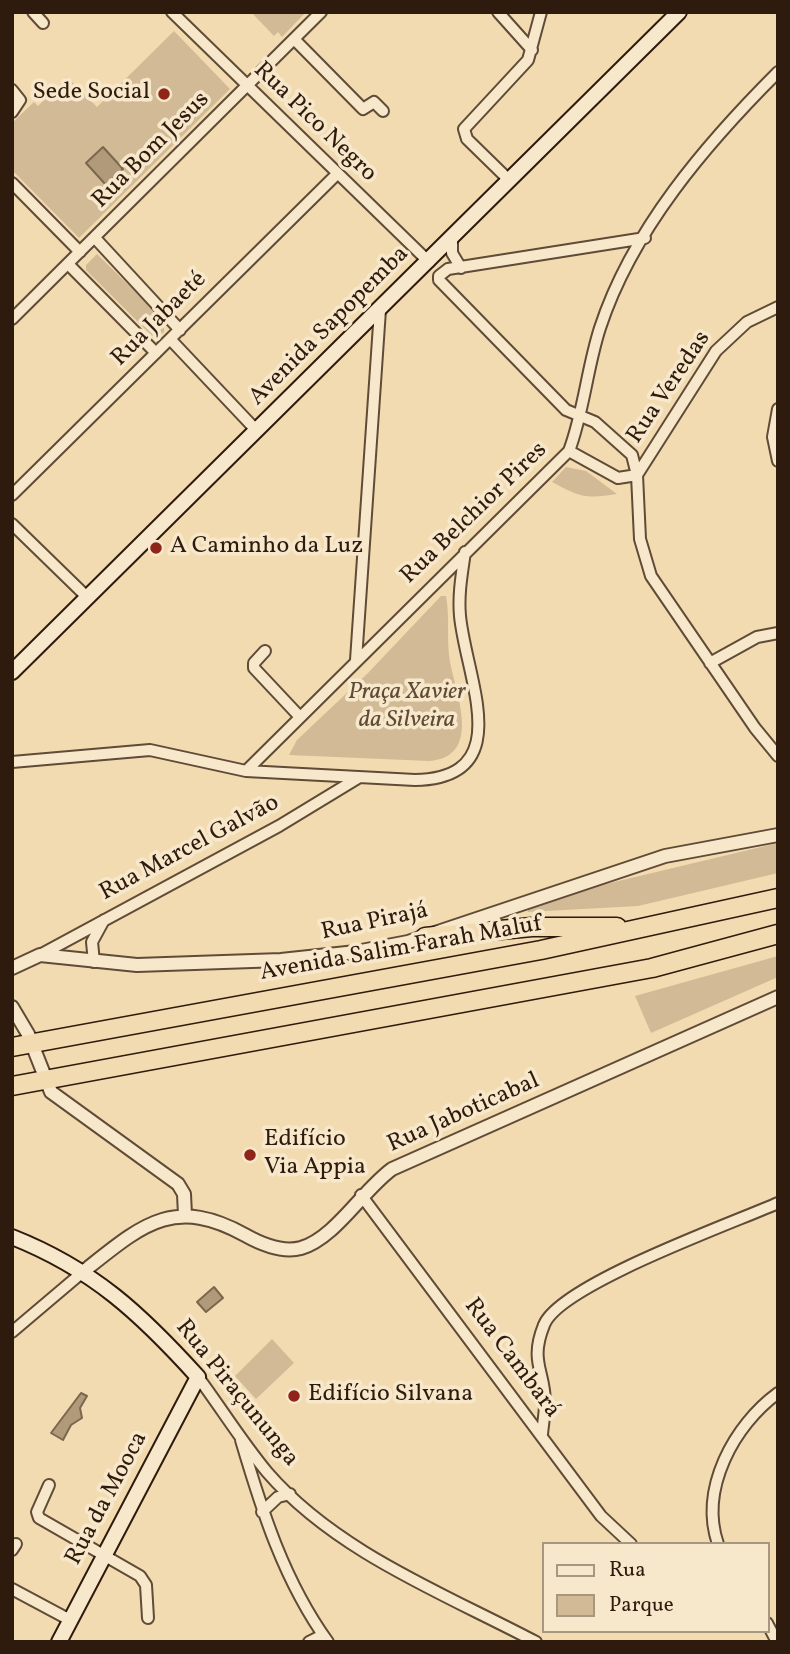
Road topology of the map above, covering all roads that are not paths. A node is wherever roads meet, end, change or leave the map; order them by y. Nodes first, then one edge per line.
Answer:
1 (33, 12) edge
2 (172, 12) edge
3 (321, 12) edge
4 (498, 12) edge
5 (541, 12) edge
6 (679, 12) edge
7 (43, 23) dead end
8 (294, 39) junction
9 (532, 50) junction
10 (778, 72) edge
11 (246, 88) junction
12 (12, 90) edge
13 (12, 111) edge
14 (383, 111) dead end
15 (337, 174) junction
16 (510, 181) junction
17 (12, 183) edge
18 (94, 238) junction
19 (645, 238) junction
20 (452, 239) junction
21 (80, 252) junction
22 (429, 261) junction
23 (68, 264) junction
24 (461, 268) junction
25 (778, 307) edge
26 (380, 310) junction
27 (12, 320) edge
28 (180, 330) junction
29 (170, 339) junction
30 (156, 353) junction
31 (778, 409) edge
32 (580, 417) junction
33 (257, 431) junction
34 (569, 451) junction
35 (778, 461) edge
36 (637, 475) junction
37 (12, 495) edge
38 (12, 523) edge
39 (466, 552) junction
40 (88, 598) junction
41 (778, 633) edge
42 (265, 651) dead end
43 (356, 660) junction
44 (710, 663) junction
45 (12, 672) edge
46 (300, 717) junction
47 (778, 756) edge
48 (12, 762) edge
49 (246, 771) junction
50 (358, 778) junction
51 (778, 835) edge
52 (778, 898) edge
53 (105, 918) junction
54 (652, 927) junction
55 (778, 934) edge
56 (425, 937) junction
57 (40, 955) junction
58 (94, 962) junction
59 (12, 968) edge
60 (778, 997) edge
61 (12, 1007) edge
62 (31, 1043) junction
63 (12, 1047) edge
64 (44, 1080) junction
65 (12, 1086) edge
66 (361, 1195) junction
67 (778, 1203) edge
68 (185, 1215) junction
69 (12, 1237) edge
70 (84, 1271) junction
71 (12, 1332) edge
72 (198, 1377) junction
73 (778, 1394) edge
74 (239, 1432) junction
75 (542, 1434) junction
76 (49, 1485) dead end
77 (290, 1494) junction
78 (262, 1512) junction
79 (629, 1542) edge
80 (718, 1542) edge
81 (104, 1554) junction
82 (12, 1589) edge
83 (148, 1618) dead end
84 (70, 1620) junction
85 (325, 1639) edge
86 (59, 1642) edge
87 (309, 1642) edge
88 (536, 1642) edge

1 - 7 street
2 - 11 street, Rua Pico Negro
3 - 8 street, Rua Bom Jesus
4 - 9 street
5 - 9 street
6 - 16 main road, Avenida Sapopemba
8 - 11 street, Rua Bom Jesus
8 - 14 street
9 - 16 street
10 - 19 street, Rua Belchior Pires
11 - 15 street, Rua Pico Negro
11 - 18 street, Rua Bom Jesus
12 - 13 street
15 - 22 street, Rua Pico Negro
15 - 28 street, Rua Jabaeté
16 - 20 main road, Avenida Sapopemba
17 - 21 street
18 - 21 street, Rua Bom Jesus
18 - 28 street
19 - 24 street
19 - 32 street, Rua Belchior Pires
20 - 22 main road, Avenida Sapopemba
20 - 24 street
21 - 23 street, Rua Bom Jesus
22 - 26 main road, Avenida Sapopemba
23 - 27 street, Rua Bom Jesus
23 - 30 street
24 - 32 street
25 - 36 street, Rua Veredas
26 - 33 main road, Avenida Sapopemba
26 - 43 street
28 - 29 street, Rua Jabaeté
29 - 30 street, Rua Jabaeté
29 - 33 street
30 - 37 street, Rua Jabaeté
31 - 35 street
32 - 34 street, Rua Belchior Pires
32 - 36 street
33 - 40 main road, Avenida Sapopemba
34 - 36 street
34 - 39 street, Rua Belchior Pires
36 - 44 street
38 - 40 street
39 - 43 street, Rua Belchior Pires
39 - 50 street
40 - 45 main road, Avenida Sapopemba
41 - 44 street
42 - 46 street
43 - 46 street, Rua Belchior Pires
44 - 47 street
46 - 49 street, Rua Belchior Pires
48 - 49 street
49 - 50 street
50 - 53 street, Rua Marcel Galvão
51 - 56 street, Rua Pirajá
52 - 54 highway, Avenida Salim Farah Maluf
53 - 57 street, Rua Marcel Galvão
53 - 58 street
54 - 56 highway
54 - 62 highway, Avenida Salim Farah Maluf
55 - 64 highway
56 - 58 street, Rua Pirajá
57 - 58 street, Rua Pirajá
57 - 59 street
60 - 66 street, Rua Jaboticabal
61 - 62 street
62 - 63 highway, Avenida Salim Farah Maluf
62 - 64 street
64 - 65 highway
64 - 68 street
66 - 68 street, Rua Jaboticabal
66 - 75 street, Rua Cambará
67 - 75 street
68 - 70 street, Rua Jaboticabal
69 - 70 main road, Rua Piraçununga
70 - 71 street, Rua Jaboticabal
70 - 72 main road, Rua Piraçununga
72 - 74 street, Rua Piraçununga
72 - 81 main road, Rua da Mooca
73 - 80 street
74 - 77 street, Rua Piraçununga
74 - 78 street
75 - 79 street, Rua Cambará
76 - 81 street
77 - 78 street
77 - 88 street, Rua Piraçununga
78 - 85 street
81 - 83 street
81 - 84 main road, Rua da Mooca
82 - 84 street
84 - 86 main road, Rua da Mooca
85 - 87 street

